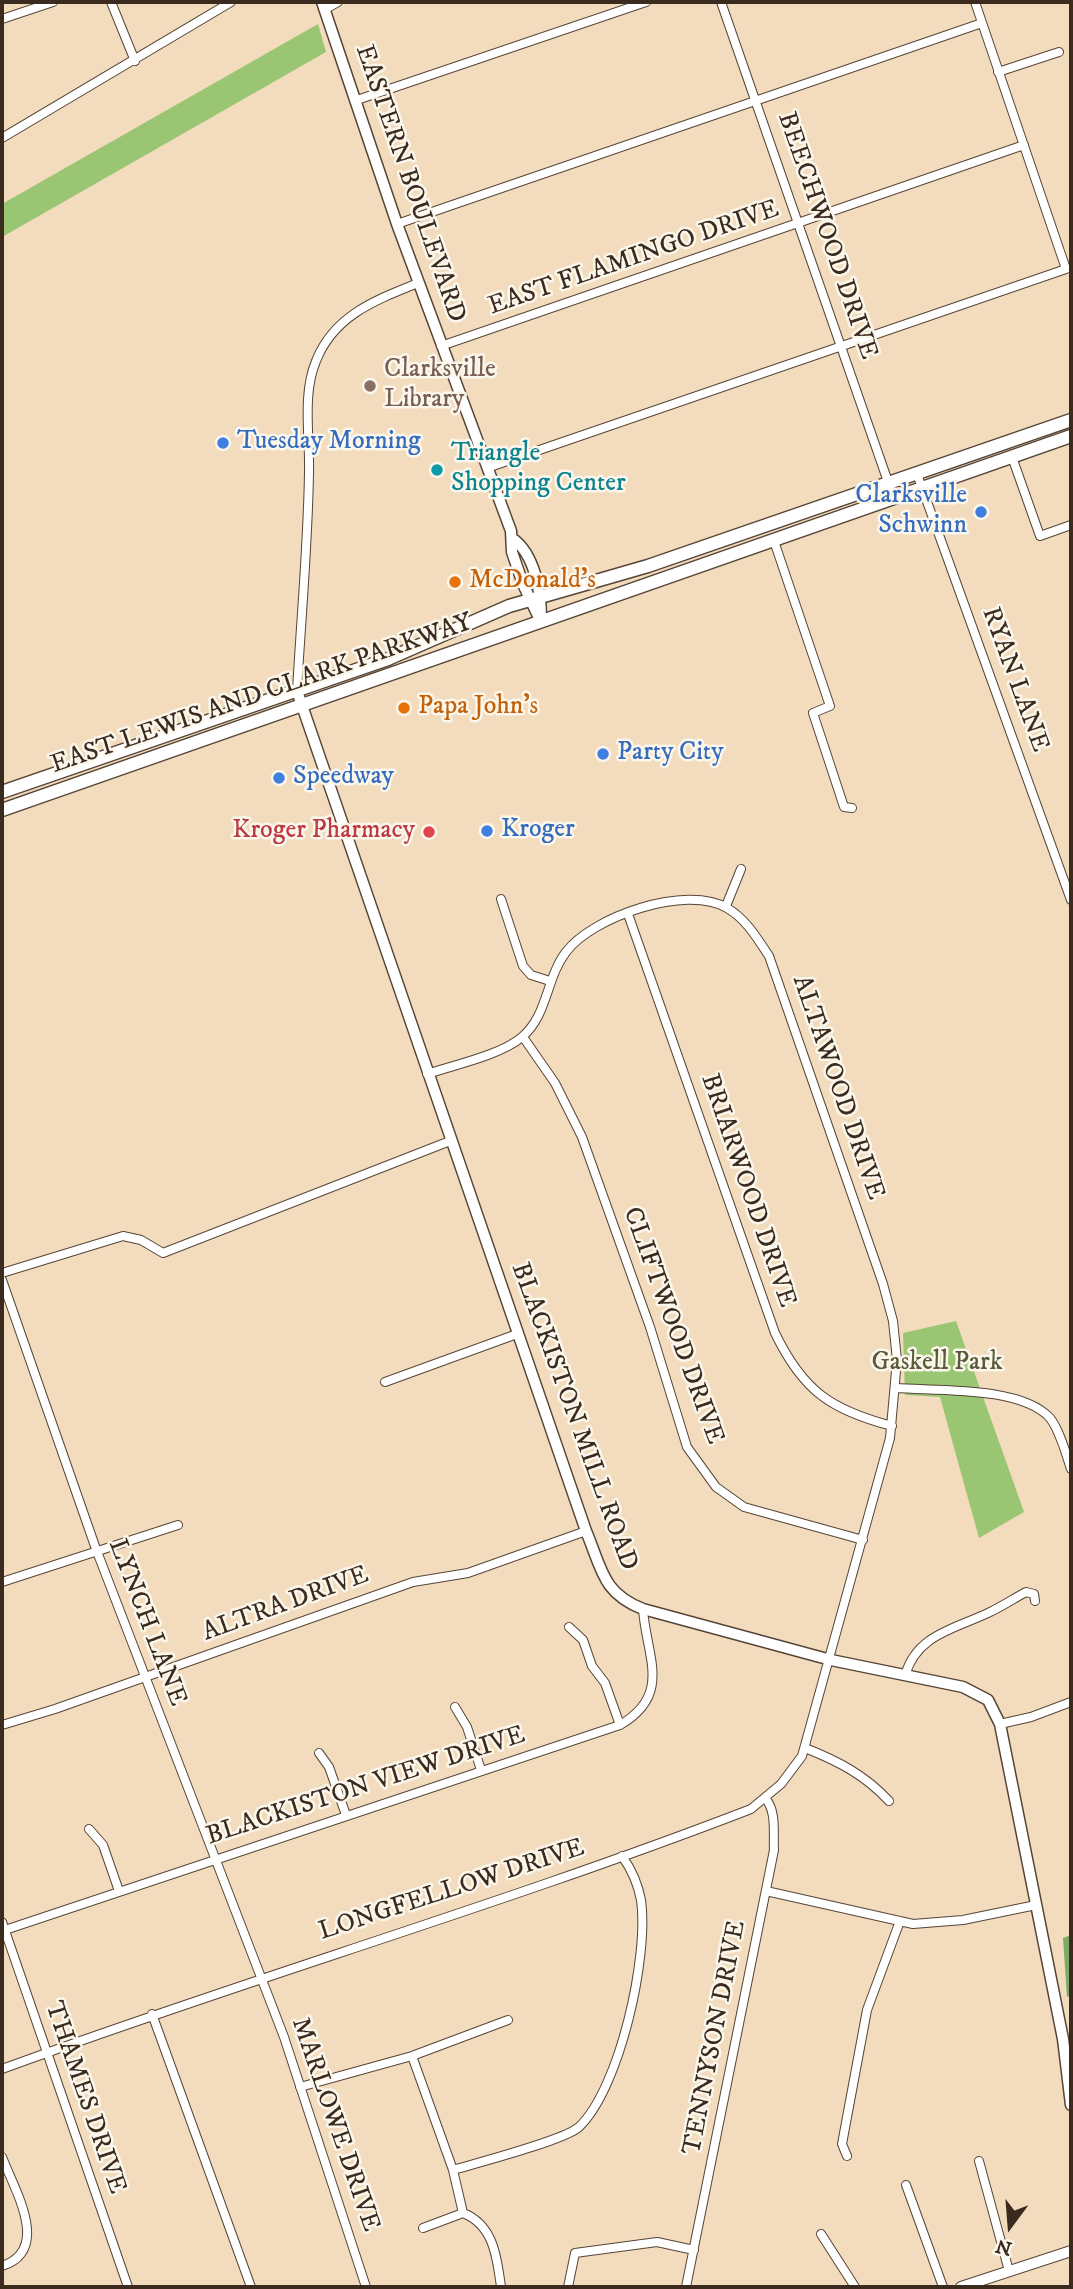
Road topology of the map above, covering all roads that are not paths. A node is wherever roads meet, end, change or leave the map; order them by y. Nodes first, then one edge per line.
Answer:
1 (52, 2) edge
2 (111, 2) edge
3 (231, 2) edge
4 (338, 2) edge
5 (646, 2) edge
6 (722, 2) edge
7 (975, 2) edge
8 (323, 6) edge
9 (2, 19) edge
10 (982, 23) junction
11 (1059, 51) dead end
12 (135, 61) junction
13 (998, 72) junction
14 (357, 100) junction
15 (756, 101) junction
16 (2, 138) edge
17 (1024, 145) junction
18 (397, 224) junction
19 (800, 225) junction
20 (418, 283) junction
21 (441, 346) junction
22 (842, 346) junction
23 (1071, 420) edge
24 (1071, 436) edge
25 (1012, 457) junction
26 (487, 468) junction
27 (918, 474) junction
28 (889, 484) junction
29 (923, 489) junction
30 (894, 499) junction
31 (1071, 525) edge
32 (775, 541) junction
33 (535, 600) junction
34 (541, 622) junction
35 (297, 691) junction
36 (300, 706) junction
37 (2, 792) edge
38 (852, 808) dead end
39 (2, 810) edge
40 (741, 869) dead end
41 (501, 900) dead end
42 (1071, 900) edge
43 (726, 906) junction
44 (628, 914) junction
45 (550, 981) junction
46 (523, 1037) junction
47 (427, 1074) junction
48 (450, 1141) junction
49 (2, 1273) edge
50 (2, 1280) edge
51 (517, 1334) junction
52 (386, 1382) dead end
53 (896, 1388) junction
54 (892, 1426) junction
55 (1071, 1469) edge
56 (177, 1525) dead end
57 (586, 1531) junction
58 (863, 1540) junction
59 (96, 1549) junction
60 (2, 1581) edge
61 (1035, 1601) dead end
62 (643, 1609) junction
63 (569, 1627) dead end
64 (831, 1660) junction
65 (905, 1676) junction
66 (144, 1678) junction
67 (1071, 1702) edge
68 (454, 1707) dead end
69 (1000, 1724) junction
70 (2, 1725) edge
71 (620, 1725) junction
72 (805, 1748) junction
73 (319, 1753) dead end
74 (481, 1770) junction
75 (765, 1798) junction
76 (889, 1801) dead end
77 (346, 1815) junction
78 (89, 1829) dead end
79 (622, 1856) junction
80 (214, 1859) junction
81 (119, 1891) junction
82 (766, 1891) junction
83 (1036, 1905) junction
84 (900, 1921) junction
85 (3, 1928) edge
86 (260, 1978) junction
87 (152, 2014) junction
88 (508, 2020) dead end
89 (46, 2053) junction
90 (412, 2056) junction
91 (2, 2069) edge
92 (300, 2088) junction
93 (1071, 2105) edge
94 (847, 2156) dead end
95 (2, 2157) edge
96 (979, 2161) dead end
97 (453, 2170) junction
98 (906, 2185) dead end
99 (464, 2213) junction
100 (423, 2228) dead end
101 (821, 2234) dead end
102 (694, 2250) junction
103 (1071, 2251) edge
104 (2, 2266) edge
105 (1009, 2271) junction
106 (128, 2287) edge
107 (251, 2287) edge
108 (366, 2287) edge
109 (501, 2287) edge
110 (568, 2287) edge
111 (686, 2287) edge
112 (855, 2287) edge
113 (943, 2287) edge
114 (961, 2287) edge

1 - 9 street
2 - 12 street
3 - 12 street
4 - 8 street
5 - 14 street
6 - 15 street, BEECHWOOD DRIVE
7 - 10 street
8 - 14 main road, EASTERN BOULEVARD
10 - 13 street
10 - 15 street
11 - 13 street
12 - 16 street
13 - 17 street
14 - 18 main road, EASTERN BOULEVARD
15 - 18 street
15 - 19 street, BEECHWOOD DRIVE
17 - 19 street, EAST FLAMINGO DRIVE
17 - 22 street
18 - 20 main road, EASTERN BOULEVARD
19 - 21 street, EAST FLAMINGO DRIVE
19 - 22 street, BEECHWOOD DRIVE
20 - 21 main road, EASTERN BOULEVARD
20 - 35 street
21 - 26 main road, EASTERN BOULEVARD
22 - 26 street
22 - 28 street, BEECHWOOD DRIVE
23 - 27 main road, EAST LEWIS AND CLARK PARKWAY
24 - 25 main road, EAST LEWIS AND CLARK PARKWAY
25 - 29 main road, EAST LEWIS AND CLARK PARKWAY
25 - 31 street
26 - 33 main road, EASTERN BOULEVARD
27 - 28 main road, EAST LEWIS AND CLARK PARKWAY
27 - 29 street, RYAN LANE
28 - 30 street, BEECHWOOD DRIVE
28 - 33 main road, EAST LEWIS AND CLARK PARKWAY
29 - 30 main road, EAST LEWIS AND CLARK PARKWAY
29 - 42 street, RYAN LANE
30 - 32 main road, EAST LEWIS AND CLARK PARKWAY
32 - 34 main road, EAST LEWIS AND CLARK PARKWAY
32 - 38 street
33 - 34 main road, EASTERN BOULEVARD
33 - 35 main road, EAST LEWIS AND CLARK PARKWAY
34 - 36 main road, EAST LEWIS AND CLARK PARKWAY
35 - 36 main road, BLACKISTON MILL ROAD
35 - 37 main road, EAST LEWIS AND CLARK PARKWAY
36 - 39 main road, EAST LEWIS AND CLARK PARKWAY
36 - 47 main road, BLACKISTON MILL ROAD
40 - 43 street
41 - 45 street
43 - 44 street
43 - 53 street, ALTAWOOD DRIVE
44 - 45 street
44 - 54 street, BRIARWOOD DRIVE
45 - 46 street
46 - 47 street
46 - 58 street, CLIFTWOOD DRIVE
47 - 48 main road, BLACKISTON MILL ROAD
48 - 49 street
48 - 51 main road, BLACKISTON MILL ROAD
50 - 59 street, LYNCH LANE
51 - 52 street
51 - 57 main road, BLACKISTON MILL ROAD
53 - 54 street, ALTAWOOD DRIVE
53 - 55 street
54 - 58 street, ALTAWOOD DRIVE
56 - 59 street
57 - 62 main road, BLACKISTON MILL ROAD
57 - 66 street, ALTRA DRIVE
58 - 64 street, ALTAWOOD DRIVE
59 - 60 street
59 - 66 street, LYNCH LANE
61 - 65 street
62 - 64 main road, BLACKISTON MILL ROAD
62 - 71 street, BLACKISTON VIEW DRIVE
63 - 71 street
64 - 65 main road, BLACKISTON MILL ROAD
64 - 72 street, LONGFELLOW DRIVE
65 - 69 main road, BLACKISTON MILL ROAD
66 - 70 street, ALTRA DRIVE
66 - 80 street, LYNCH LANE
67 - 69 street
68 - 74 street
69 - 83 main road, BLACKISTON MILL ROAD
71 - 74 street, BLACKISTON VIEW DRIVE
72 - 75 street, LONGFELLOW DRIVE
72 - 76 street
73 - 77 street
74 - 77 street, BLACKISTON VIEW DRIVE
75 - 79 street, LONGFELLOW DRIVE
75 - 82 street, TENNYSON DRIVE
77 - 80 street, BLACKISTON VIEW DRIVE
78 - 81 street
79 - 86 street, LONGFELLOW DRIVE
79 - 97 street
80 - 81 street, BLACKISTON VIEW DRIVE
80 - 86 street, LYNCH LANE
81 - 85 street, BLACKISTON VIEW DRIVE
82 - 84 street
82 - 102 street, TENNYSON DRIVE
83 - 84 street
83 - 93 main road, BLACKISTON MILL ROAD
84 - 94 street
85 - 89 street, THAMES DRIVE
86 - 87 street, LONGFELLOW DRIVE
86 - 92 street, MARLOWE DRIVE
87 - 89 street, LONGFELLOW DRIVE
87 - 107 street
88 - 90 street
89 - 91 street, LONGFELLOW DRIVE
89 - 106 street, THAMES DRIVE
90 - 92 street
90 - 97 street
92 - 108 street, MARLOWE DRIVE
95 - 104 street
96 - 105 street
97 - 99 street
98 - 113 street
99 - 100 street
99 - 109 street
101 - 112 street
102 - 110 street
102 - 111 street, TENNYSON DRIVE
103 - 105 street
105 - 114 street

